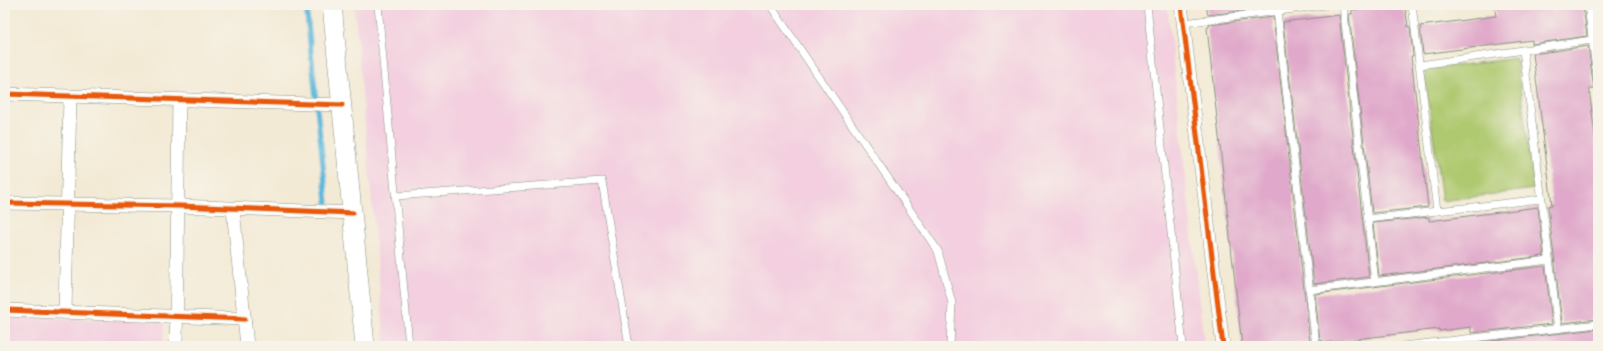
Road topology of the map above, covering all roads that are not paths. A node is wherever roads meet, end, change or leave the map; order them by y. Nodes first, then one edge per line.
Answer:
1 (332, 5) edge
2 (378, 5) edge
3 (770, 5) edge
4 (1147, 5) edge
5 (1181, 5) edge
6 (1326, 5) edge
7 (1343, 5) edge
8 (1412, 5) edge
9 (1588, 5) edge
10 (1277, 11) junction
11 (1184, 23) junction
12 (1592, 40) junction
13 (1523, 50) junction
14 (1420, 65) junction
15 (1598, 86) edge
16 (5, 94) edge
17 (70, 96) junction
18 (179, 100) junction
19 (333, 105) junction
20 (396, 196) junction
21 (1541, 198) junction
22 (5, 203) edge
23 (67, 204) junction
24 (178, 206) junction
25 (233, 209) junction
26 (1437, 211) junction
27 (352, 213) junction
28 (1368, 219) junction
29 (1549, 260) junction
30 (1375, 282) junction
31 (1309, 290) junction
32 (5, 310) edge
33 (64, 312) junction
34 (177, 316) junction
35 (245, 319) junction
36 (1598, 324) edge
37 (1558, 329) junction
38 (176, 346) edge
39 (247, 346) edge
40 (365, 346) edge
41 (409, 346) edge
42 (630, 346) edge
43 (950, 346) edge
44 (1183, 346) edge
45 (1223, 346) edge
46 (1316, 346) edge
47 (1403, 346) edge

1 - 19 street
2 - 20 lane
3 - 43 lane
4 - 44 lane
5 - 11 street
6 - 10 lane
7 - 28 lane
8 - 14 lane
9 - 12 lane
10 - 11 lane
10 - 31 lane
11 - 45 street
12 - 13 lane
12 - 15 lane
13 - 14 lane
13 - 21 lane
14 - 26 lane
16 - 17 street
17 - 18 street
17 - 23 street
18 - 19 street
18 - 24 street
19 - 27 street
20 - 41 lane
20 - 42 lane
21 - 26 lane
21 - 29 lane
22 - 23 street
23 - 24 street
23 - 33 street
24 - 25 street
24 - 34 street
25 - 27 street
25 - 35 street
26 - 28 lane
27 - 40 street
28 - 30 lane
29 - 30 lane
29 - 37 lane
30 - 31 lane
31 - 46 lane
32 - 33 street
33 - 34 street
34 - 35 street
34 - 38 street
35 - 39 street
36 - 37 lane
37 - 47 lane

